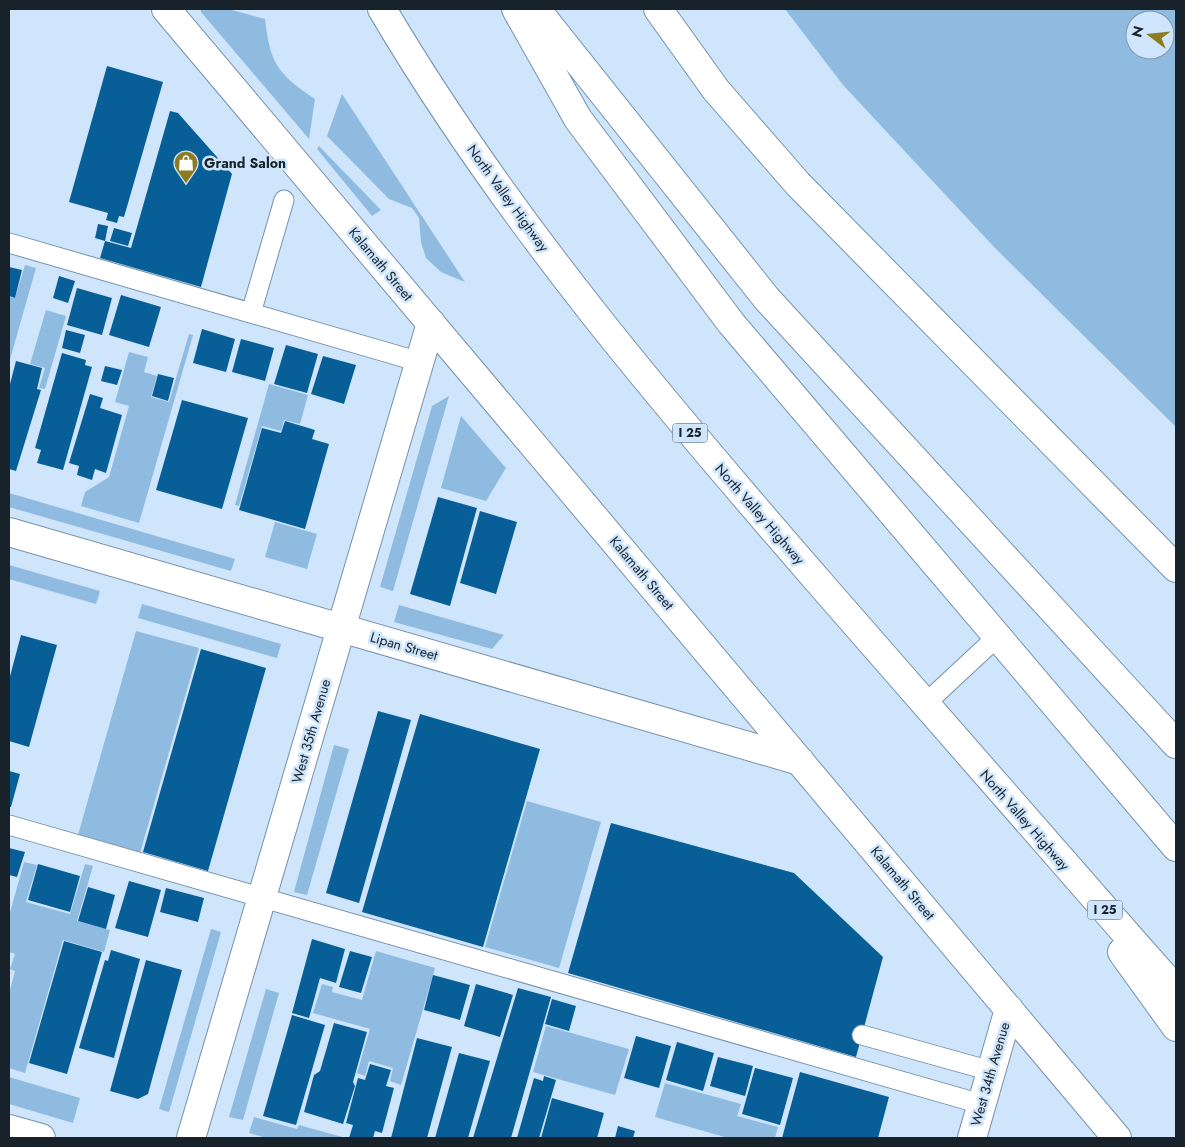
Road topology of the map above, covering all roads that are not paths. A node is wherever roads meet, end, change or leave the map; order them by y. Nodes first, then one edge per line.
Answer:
1 (166, 9) edge
2 (382, 9) edge
3 (516, 9) edge
4 (536, 9) edge
5 (658, 9) edge
6 (284, 200) dead end
7 (9, 243) edge
8 (252, 314) junction
9 (431, 323) junction
10 (420, 362) junction
11 (9, 532) edge
12 (1176, 568) edge
13 (342, 628) junction
14 (997, 637) junction
15 (925, 704) junction
16 (1176, 744) edge
17 (800, 761) junction
18 (9, 826) edge
19 (1033, 830) junction
20 (1176, 847) edge
21 (262, 898) junction
22 (1176, 990) edge
23 (1008, 1009) junction
24 (1176, 1028) edge
25 (862, 1035) dead end
26 (991, 1071) junction
27 (981, 1104) junction
28 (9, 1129) edge
29 (41, 1138) edge
30 (191, 1138) edge
31 (972, 1138) edge
32 (1117, 1138) edge

1 - 9 main road, Kalamath Street
2 - 15 main road, North Valley Highway / I 25
3 - 14 main road
4 - 16 main road
5 - 12 main road
6 - 8 lane
7 - 8 lane
8 - 10 lane
9 - 10 main road, West 35th Avenue
9 - 17 main road, Kalamath Street
10 - 13 main road, West 35th Avenue
11 - 13 main road, Lipan Street
13 - 17 main road, Lipan Street
13 - 21 main road, West 35th Avenue
14 - 15 lane
14 - 20 main road
15 - 19 main road, North Valley Highway / I 25
17 - 23 main road, Kalamath Street
18 - 21 lane
19 - 22 main road, North Valley Highway / I 25
19 - 24 main road
21 - 27 lane
21 - 30 main road, West 35th Avenue
23 - 26 main road, West 34th Avenue
23 - 32 main road, Kalamath Street
25 - 26 lane
26 - 27 main road, West 34th Avenue
27 - 31 main road, West 34th Avenue
28 - 29 main road

